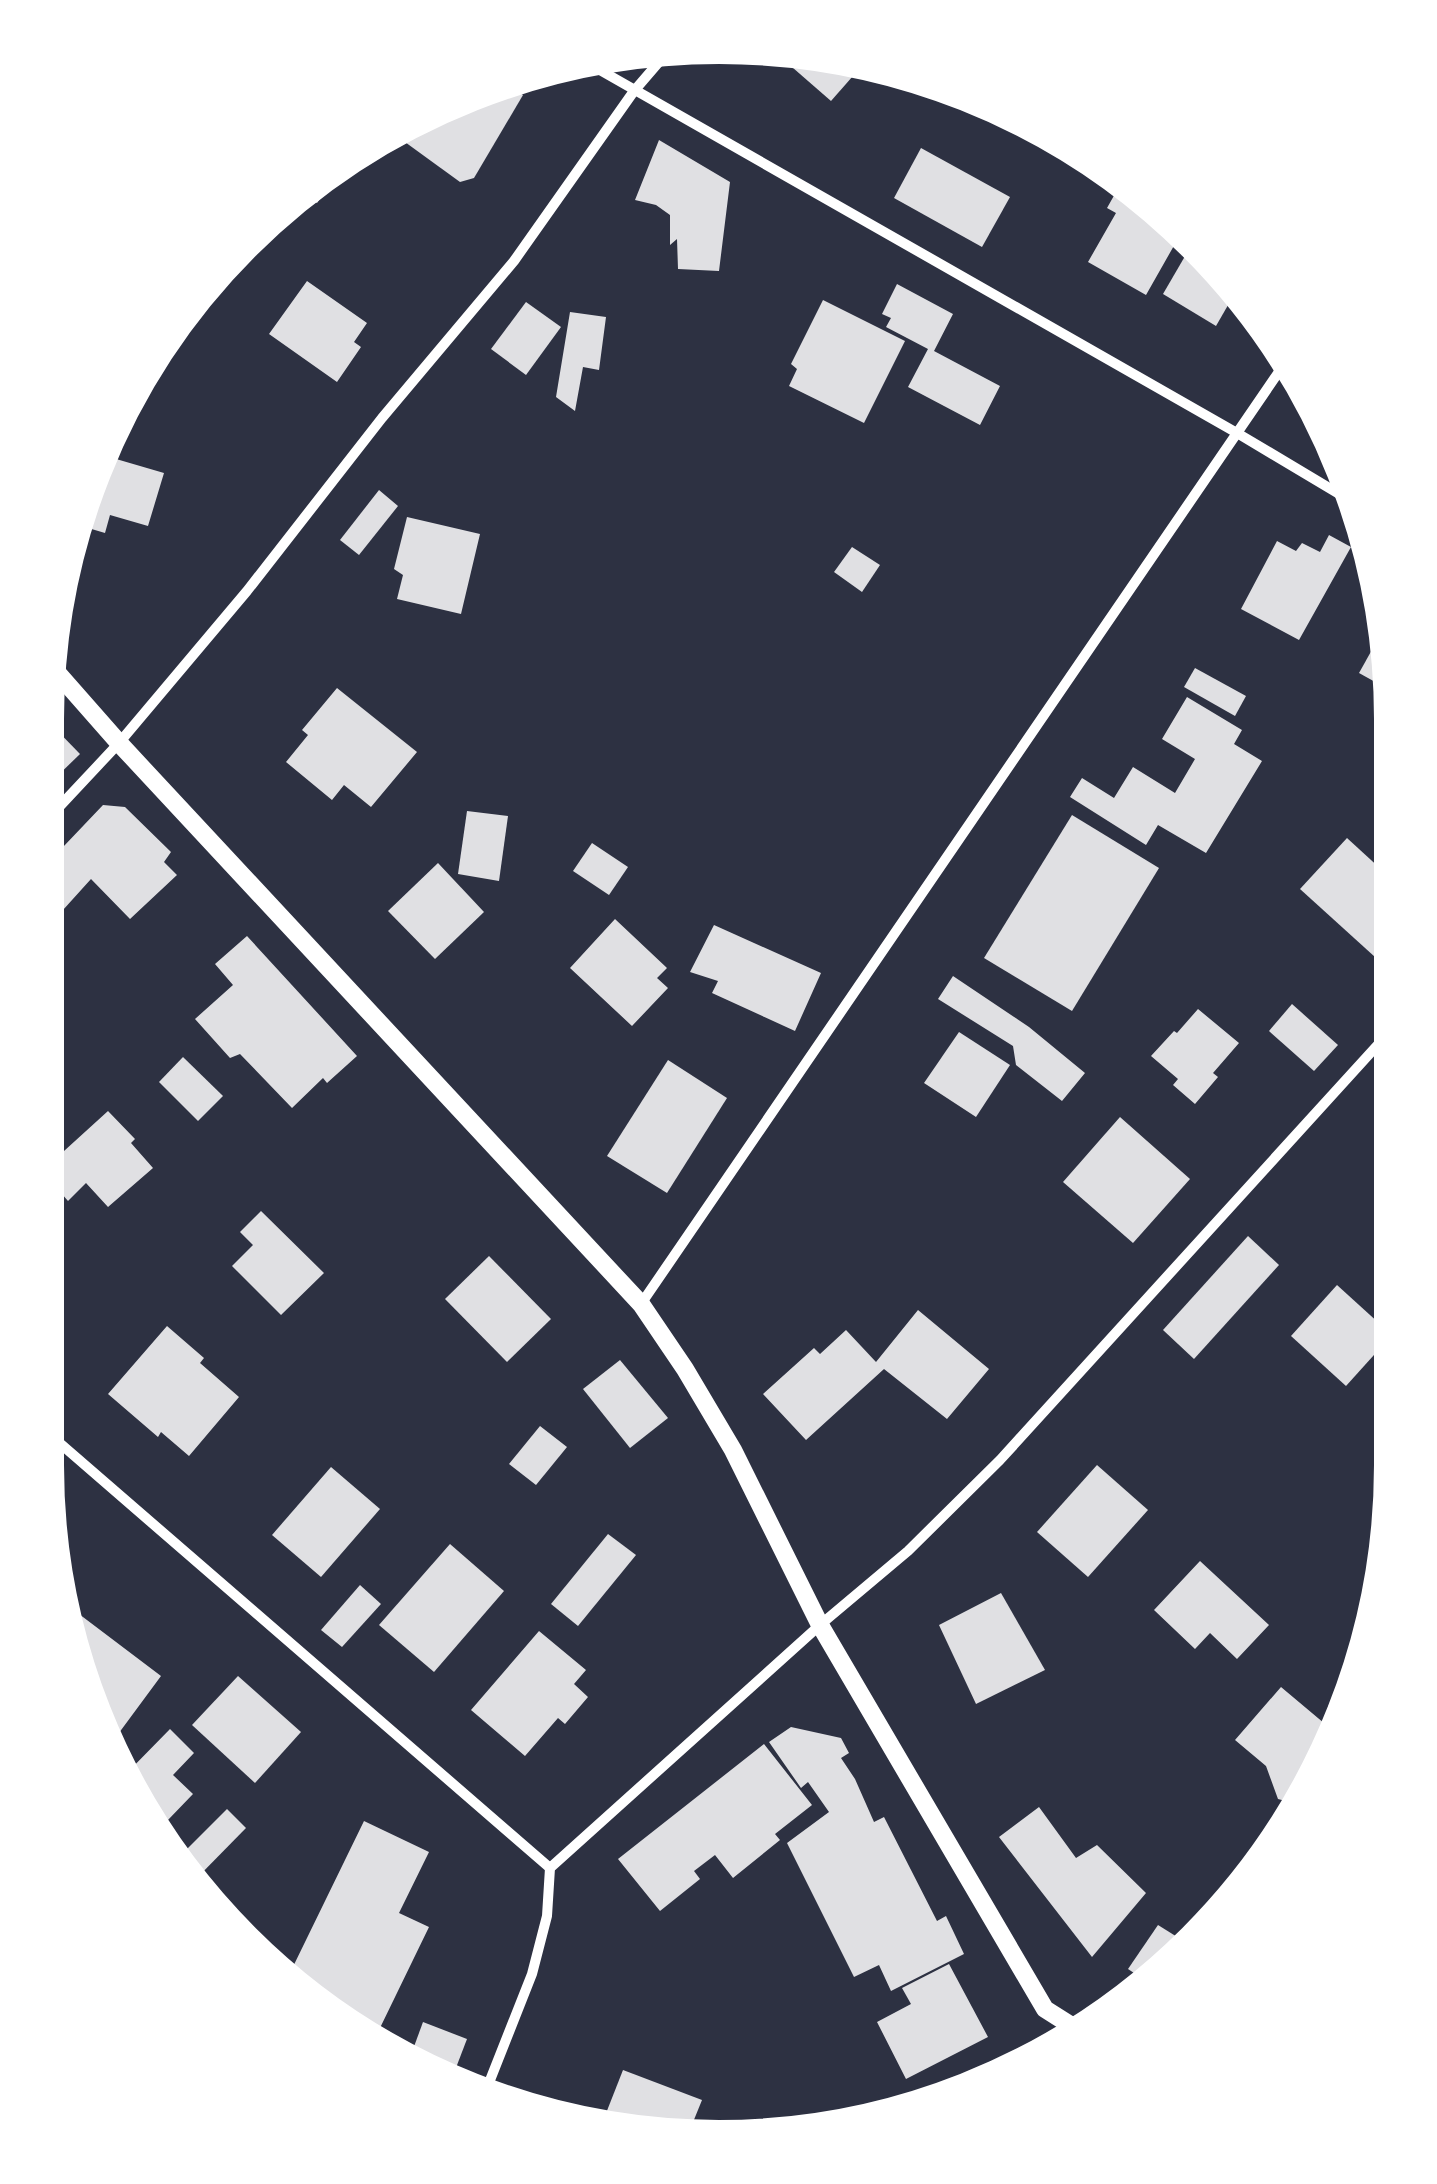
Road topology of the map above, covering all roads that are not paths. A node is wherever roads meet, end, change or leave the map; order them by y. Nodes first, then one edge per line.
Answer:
1 (661, 60) edge
2 (596, 69) edge
3 (634, 91) junction
4 (1279, 369) edge
5 (1237, 433) junction
6 (1340, 496) edge
7 (59, 675) edge
8 (119, 743) junction
9 (58, 807) edge
10 (1380, 1042) edge
11 (641, 1304) junction
12 (58, 1442) edge
13 (820, 1624) junction
14 (550, 1868) junction
15 (1070, 2025) edge
16 (488, 2084) edge

1 - 3 street
2 - 3 street
3 - 5 street
3 - 8 street
4 - 5 street
5 - 6 street
5 - 11 street
7 - 8 street
8 - 9 street
8 - 11 street
10 - 13 street
11 - 13 street
12 - 14 street
13 - 14 street
13 - 15 street
14 - 16 street

